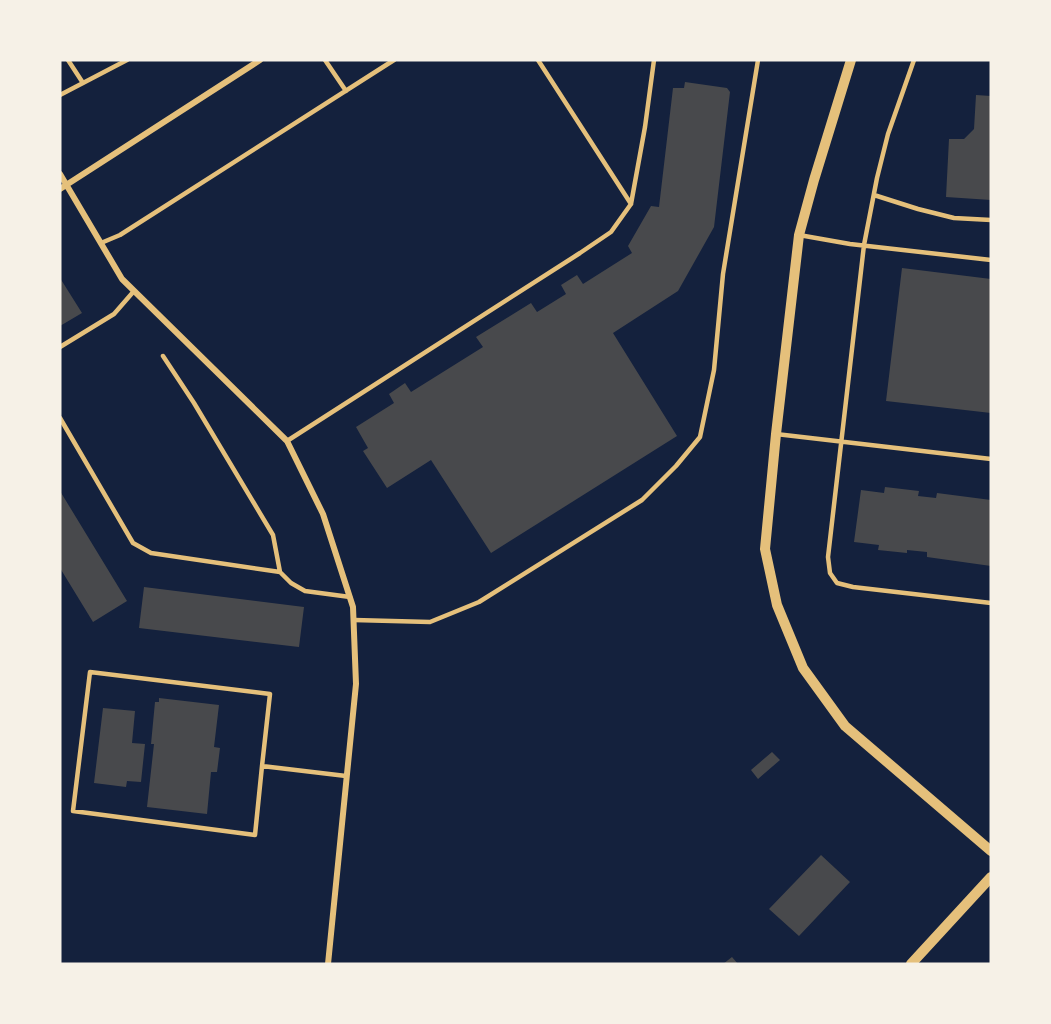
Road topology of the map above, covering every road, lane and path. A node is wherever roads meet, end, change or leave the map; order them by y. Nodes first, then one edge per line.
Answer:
1 (68, 60) edge
2 (127, 60) edge
3 (260, 60) edge
4 (325, 60) edge
5 (394, 60) edge
6 (538, 60) edge
7 (654, 60) edge
8 (758, 60) edge
9 (851, 60) edge
10 (914, 60) edge
11 (83, 83) junction
12 (346, 91) junction
13 (60, 95) edge
14 (60, 174) edge
15 (67, 185) junction
16 (60, 189) edge
17 (874, 195) junction
18 (632, 204) junction
19 (991, 220) edge
20 (799, 235) junction
21 (101, 243) junction
22 (864, 245) junction
23 (991, 260) edge
24 (134, 291) junction
25 (60, 346) edge
26 (164, 356) dead end
27 (60, 418) edge
28 (776, 434) junction
29 (287, 441) junction
30 (841, 442) junction
31 (991, 459) edge
32 (280, 572) junction
33 (350, 597) junction
34 (991, 603) edge
35 (354, 620) junction
36 (262, 766) junction
37 (346, 777) junction
38 (991, 851) edge
39 (991, 878) edge
40 (328, 964) edge
41 (911, 964) edge

1 - 11 lane
2 - 11 lane
3 - 15 street
4 - 12 lane
5 - 12 lane
6 - 18 lane
7 - 18 lane
8 - 35 lane
9 - 20 street
10 - 17 lane
11 - 13 lane
12 - 21 lane
14 - 15 street
15 - 16 street
15 - 21 street
17 - 19 lane
17 - 22 lane
18 - 29 lane
20 - 22 lane
20 - 28 street
21 - 24 street
22 - 23 lane
22 - 30 lane
24 - 25 lane
24 - 29 street
26 - 32 lane
27 - 32 lane
28 - 30 lane
28 - 38 street
29 - 33 street
30 - 31 lane
30 - 34 lane
32 - 33 lane
33 - 35 street
35 - 37 street
36 - 36 lane
36 - 37 lane
37 - 40 street
39 - 41 street

